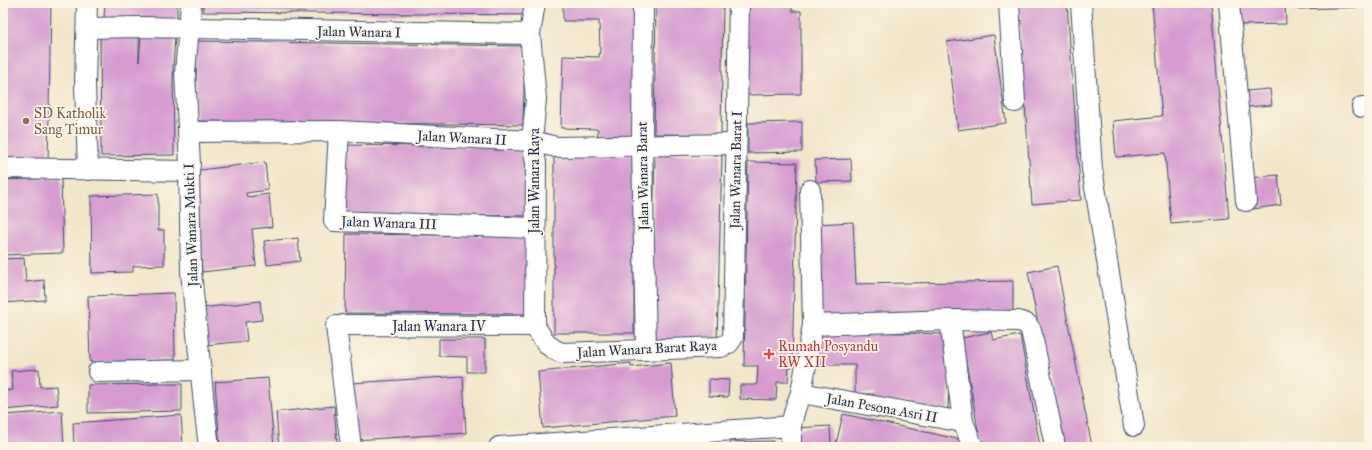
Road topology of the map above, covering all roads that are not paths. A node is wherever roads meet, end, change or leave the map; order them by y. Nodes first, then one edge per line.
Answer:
1 (87, 3) edge
2 (192, 3) edge
3 (535, 3) edge
4 (643, 3) edge
5 (739, 3) edge
6 (1009, 3) edge
7 (1081, 3) edge
8 (1230, 3) edge
9 (87, 28) junction
10 (188, 29) junction
11 (530, 34) junction
12 (1015, 102) dead end
13 (339, 131) junction
14 (188, 132) junction
15 (532, 141) junction
16 (736, 144) junction
17 (642, 146) junction
18 (3, 168) edge
19 (88, 170) junction
20 (189, 171) junction
21 (810, 190) dead end
22 (1246, 201) dead end
23 (535, 228) junction
24 (950, 320) junction
25 (813, 325) junction
26 (536, 326) junction
27 (733, 337) joint
28 (646, 349) junction
29 (201, 370) junction
30 (98, 372) dead end
31 (801, 393) junction
32 (963, 422) junction
33 (791, 426) junction
34 (1134, 426) dead end
35 (209, 447) edge
36 (351, 447) edge
37 (499, 447) edge
38 (791, 447) edge
39 (973, 447) edge
40 (1054, 447) edge

1 - 9 street
2 - 10 street, Jalan Wanara Mukti I
3 - 11 street, Jalan Wanara Raya
4 - 17 street, Jalan Wanara Barat
5 - 16 street, Jalan Wanara Barat I
6 - 12 street
7 - 34 street
8 - 22 street
9 - 10 street, Jalan Wanara I
9 - 19 street
10 - 11 street, Jalan Wanara I
10 - 14 street, Jalan Wanara Mukti I
11 - 15 street, Jalan Wanara Raya
13 - 14 street, Jalan Wanara II
13 - 15 street, Jalan Wanara II
13 - 23 street, Jalan Wanara III
14 - 20 street, Jalan Wanara Mukti I
15 - 17 street, Jalan Wanara II
15 - 23 street, Jalan Wanara Raya
16 - 17 street, Jalan Wanara II
16 - 27 street, Jalan Wanara Barat I
17 - 28 street, Jalan Wanara Barat
18 - 19 street
19 - 20 street
20 - 29 street, Jalan Wanara Mukti I
21 - 25 street
23 - 26 street, Jalan Wanara Raya
24 - 25 street
24 - 32 street
24 - 40 street
25 - 31 street
26 - 28 street, Jalan Wanara Barat Raya
26 - 36 street, Jalan Wanara IV
27 - 28 street, Jalan Wanara Barat Raya
29 - 30 street
29 - 35 street, Jalan Wanara Mukti I
31 - 32 street, Jalan Pesona Asri II
31 - 33 street
32 - 39 street
33 - 37 street
33 - 38 street

